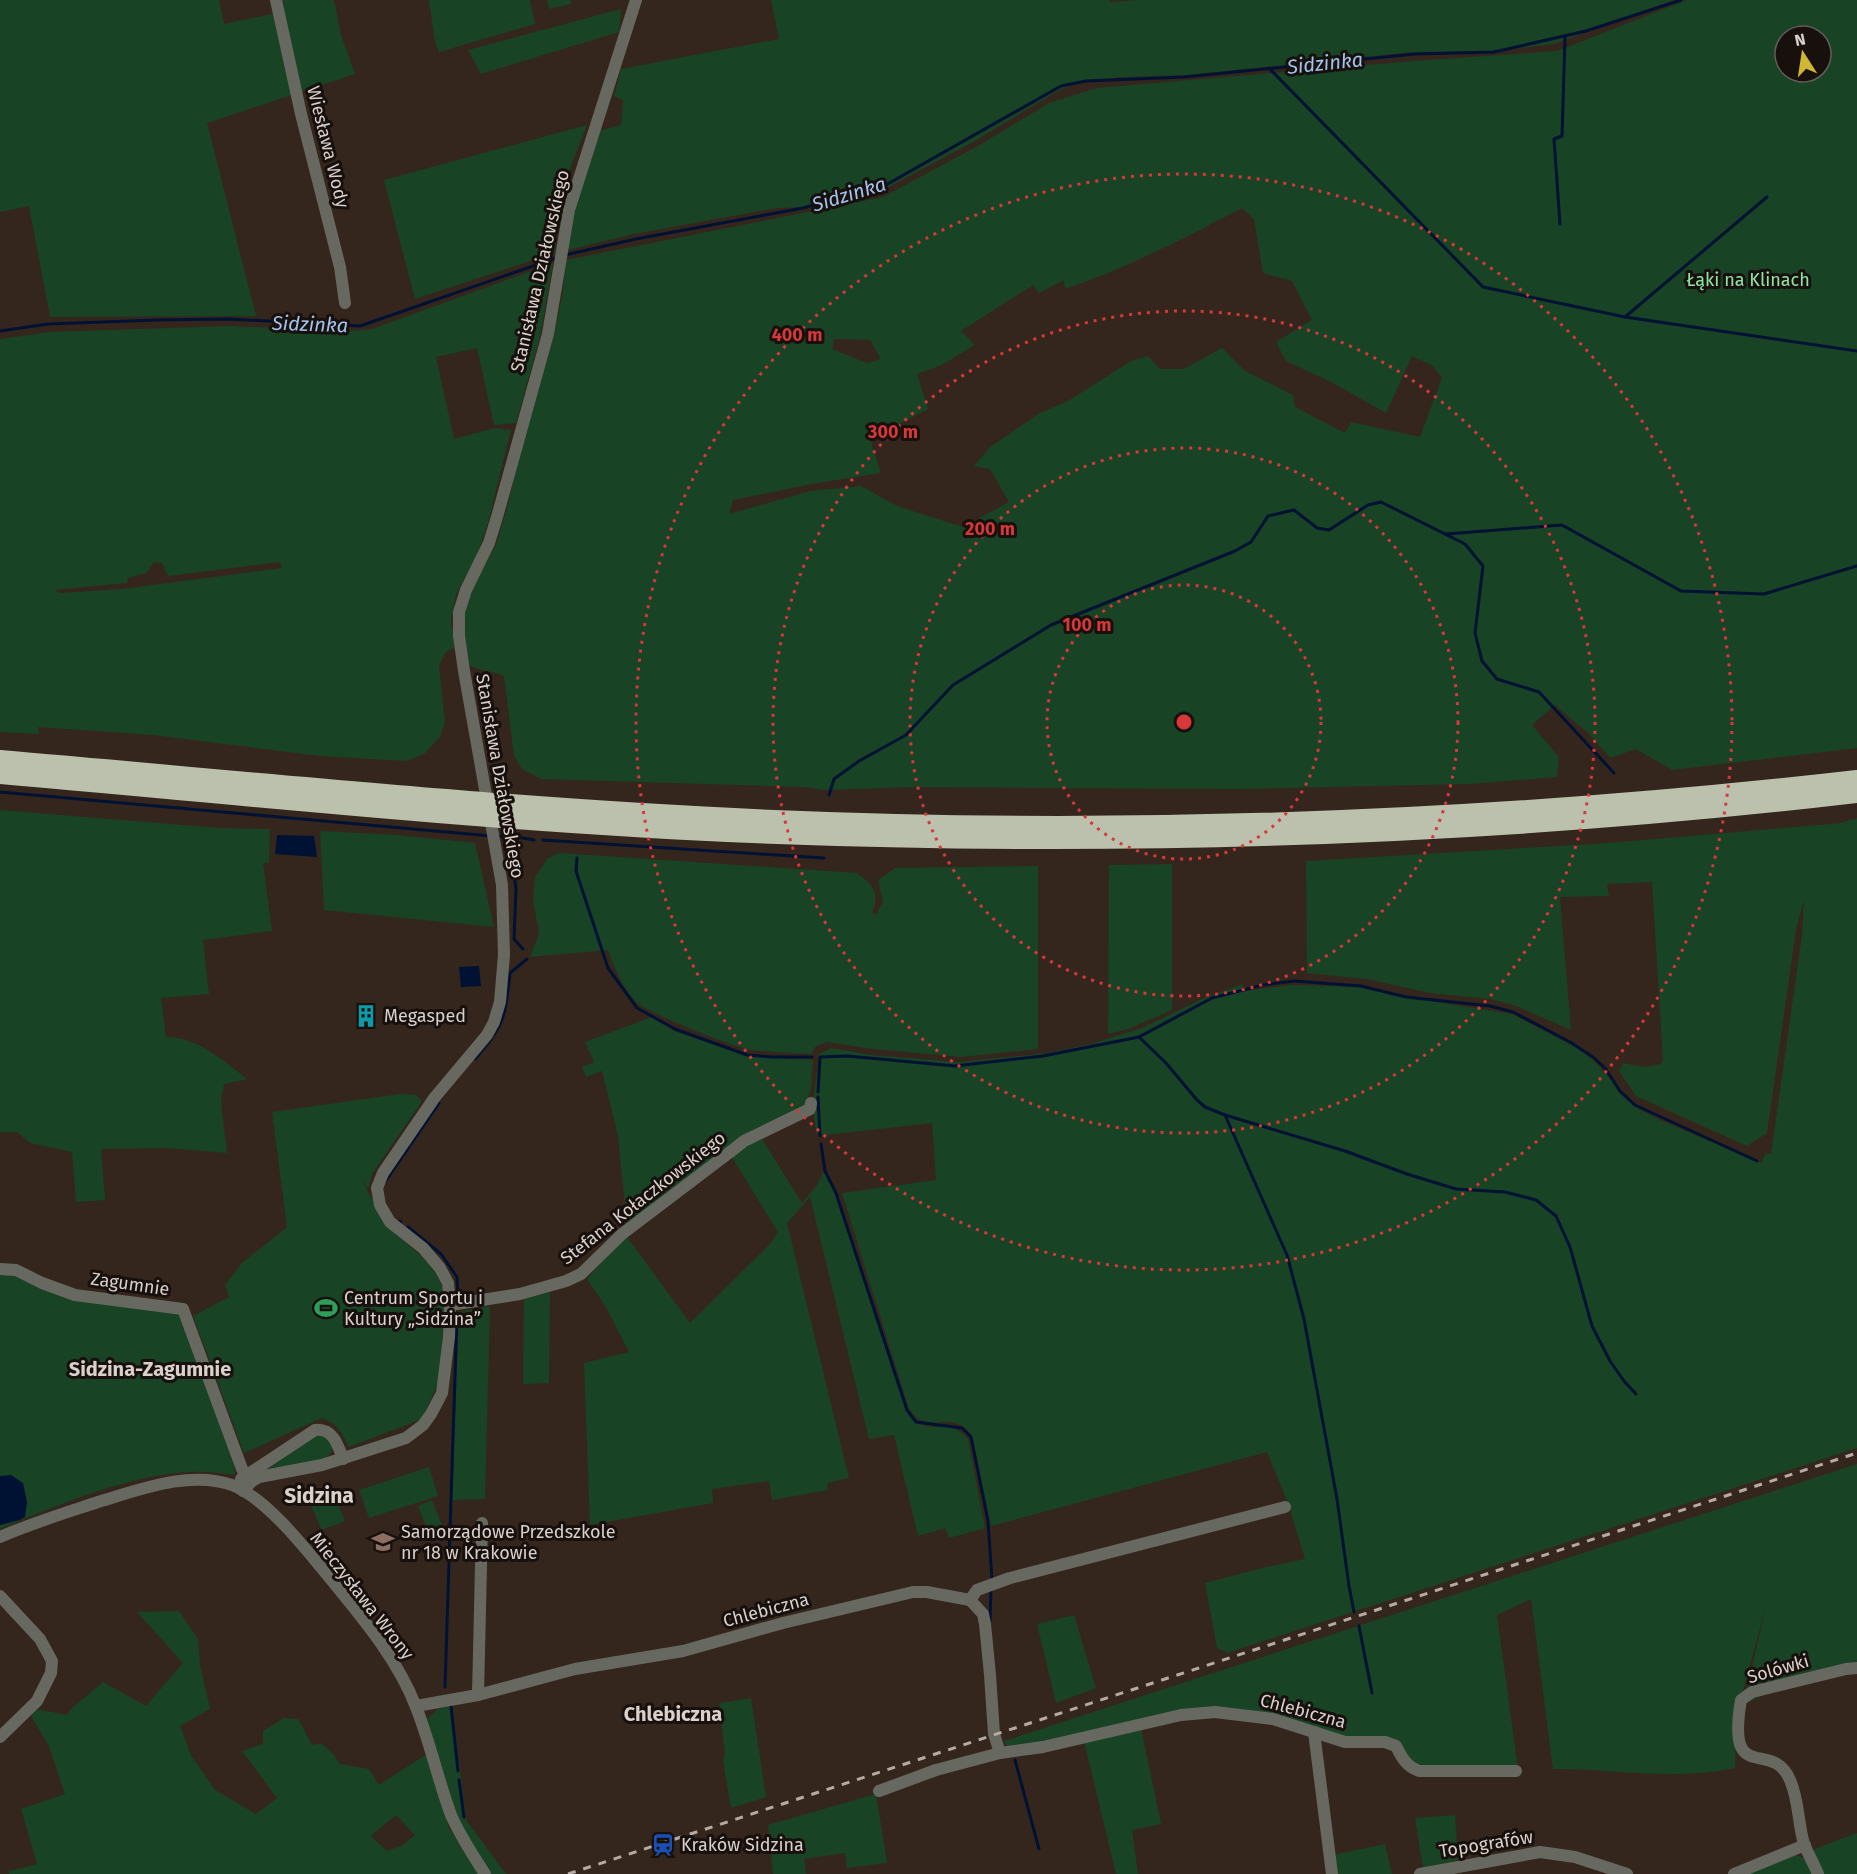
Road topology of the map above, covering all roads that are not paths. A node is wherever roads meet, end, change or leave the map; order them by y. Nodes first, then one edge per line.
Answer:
1 (276, 0) edge
2 (636, 0) edge
3 (345, 303) dead end
4 (0, 759) edge
5 (0, 775) edge
6 (1857, 779) edge
7 (1857, 794) edge
8 (811, 1103) dead end
9 (0, 1269) edge
10 (450, 1305) junction
11 (343, 1459) junction
12 (243, 1484) junction
13 (1285, 1507) dead end
14 (482, 1523) dead end
15 (0, 1537) edge
16 (0, 1596) edge
17 (970, 1600) junction
18 (1857, 1668) edge
19 (478, 1695) junction
20 (416, 1706) junction
21 (1314, 1732) junction
22 (0, 1737) edge
23 (1000, 1754) junction
24 (1516, 1771) dead end
25 (879, 1791) dead end
26 (1805, 1845) junction
27 (485, 1874) edge
28 (1332, 1874) edge
29 (1420, 1874) edge
30 (1627, 1874) edge
31 (1734, 1874) edge
32 (1818, 1874) edge

1 - 3 street, Wiesława Wody
2 - 10 street, Stanisława Działowskiego
4 - 6 highway
5 - 7 highway
8 - 10 street, Stefana Kołaczkowskiego
9 - 12 street, Zagumnie
10 - 11 street, Stanisława Działowskiego
11 - 12 street, Stanisława Działowskiego
11 - 12 street
12 - 15 street, Mieczysława Wrony
12 - 20 street, Mieczysława Wrony
13 - 17 street
14 - 19 street
16 - 22 street
17 - 19 street, Chlebiczna
17 - 23 street
18 - 26 street, Solówki
19 - 20 street, Chlebiczna
20 - 27 street, Mieczysława Wrony
21 - 23 street, Chlebiczna
21 - 24 street, Chlebiczna
21 - 28 street
23 - 25 street, Chlebiczna
26 - 31 street
26 - 32 street, Solówki
29 - 30 street, Topografów

